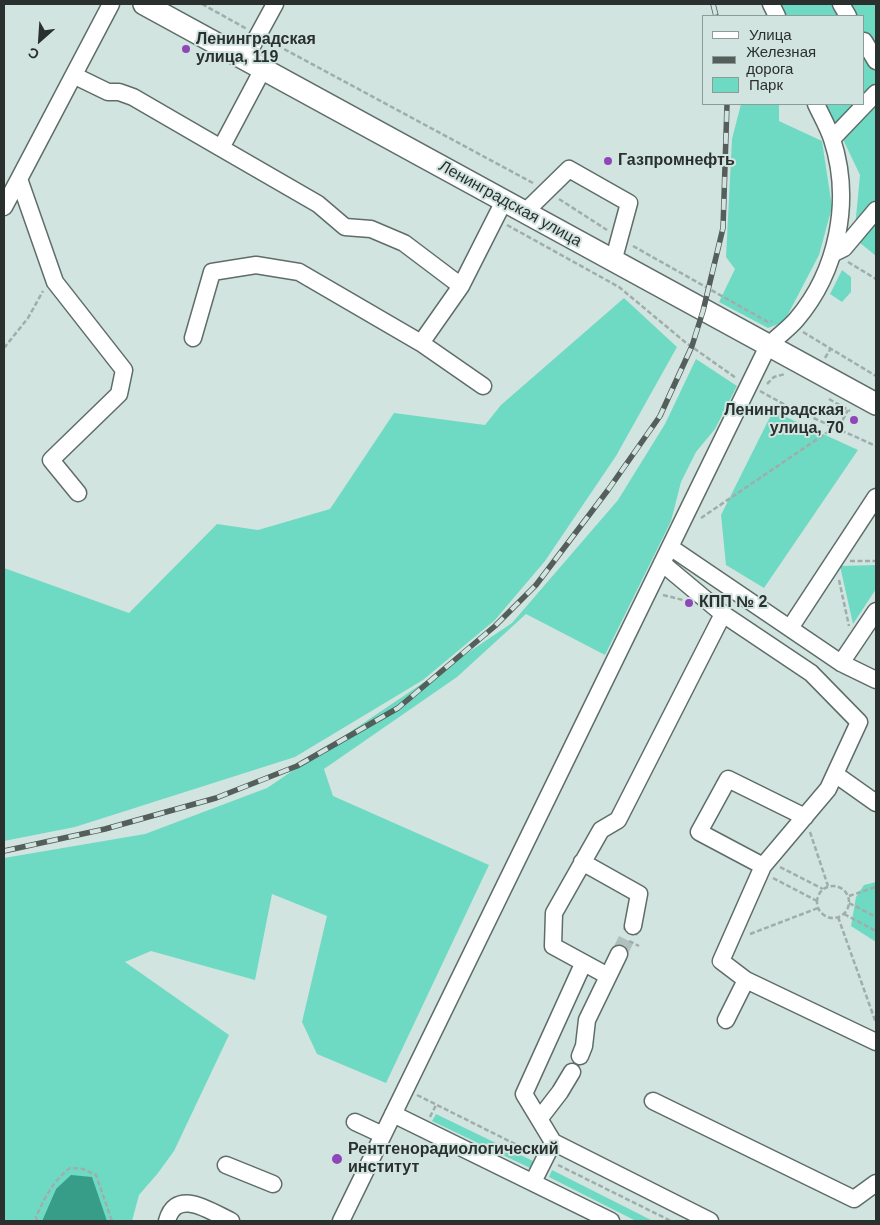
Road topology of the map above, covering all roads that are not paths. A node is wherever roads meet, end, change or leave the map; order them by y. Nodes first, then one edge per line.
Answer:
1 (111, 4) edge
2 (144, 4) edge
3 (275, 4) edge
4 (841, 4) edge
5 (847, 15) edge
6 (865, 43) edge
7 (876, 61) edge
8 (254, 64) junction
9 (75, 76) junction
10 (876, 93) edge
11 (865, 104) edge
12 (816, 105) edge
13 (865, 105) edge
14 (832, 139) junction
15 (221, 148) junction
16 (19, 179) junction
17 (4, 207) edge
18 (500, 210) junction
19 (876, 210) edge
20 (524, 213) junction
21 (834, 253) junction
22 (613, 262) junction
23 (460, 286) junction
24 (193, 338) dead end
25 (422, 343) junction
26 (768, 346) junction
27 (483, 386) dead end
28 (876, 404) edge
29 (78, 493) dead end
30 (876, 497) edge
31 (670, 547) junction
32 (668, 568) junction
33 (876, 611) edge
34 (723, 614) junction
35 (790, 628) junction
36 (841, 663) junction
37 (876, 680) edge
38 (835, 774) junction
39 (876, 803) edge
40 (805, 816) junction
41 (582, 862) junction
42 (764, 866) junction
43 (630, 933) tunnel mouth
44 (619, 954) tunnel mouth
45 (583, 964) junction
46 (608, 976) junction
47 (746, 980) junction
48 (726, 1020) dead end
49 (876, 1042) edge
50 (580, 1056) dead end
51 (572, 1072) dead end
52 (653, 1101) dead end
53 (393, 1114) junction
54 (540, 1118) junction
55 (355, 1122) dead end
56 (383, 1135) junction
57 (553, 1142) junction
58 (226, 1165) dead end
59 (533, 1182) junction
60 (876, 1183) edge
61 (274, 1184) dead end
62 (167, 1221) edge
63 (231, 1221) edge
64 (341, 1221) edge
65 (611, 1221) edge
66 (710, 1221) edge

1 - 9 street
2 - 8 main road, Ленинградская улица
3 - 8 street
4 - 5 street
6 - 7 street
8 - 15 street
8 - 18 main road, Ленинградская улица
9 - 15 street
9 - 16 street
10 - 11 street
12 - 14 street
13 - 14 street
14 - 21 street
15 - 23 street
16 - 17 street
16 - 29 street
18 - 20 main road, Ленинградская улица
18 - 23 street
19 - 21 street
20 - 22 main road, Ленинградская улица
20 - 22 street
21 - 26 street
22 - 26 main road, Ленинградская улица
23 - 25 street
24 - 25 street
25 - 27 street
26 - 28 main road, Ленинградская улица
26 - 31 street
30 - 35 street
31 - 32 street
31 - 35 street
32 - 34 street
32 - 53 street
33 - 36 street
34 - 38 street
34 - 41 street
35 - 36 street
36 - 37 street
38 - 39 street
38 - 40 street
40 - 42 street
40 - 42 street
41 - 43 street
41 - 45 street
42 - 47 street
44 - 46 street
45 - 46 street
45 - 54 street
46 - 50 street
47 - 48 street
47 - 49 street
51 - 54 street
52 - 60 street
53 - 56 street
53 - 59 street
54 - 57 street
55 - 56 street
56 - 64 street
57 - 59 street
57 - 66 street
58 - 61 street
59 - 65 street
62 - 63 street

